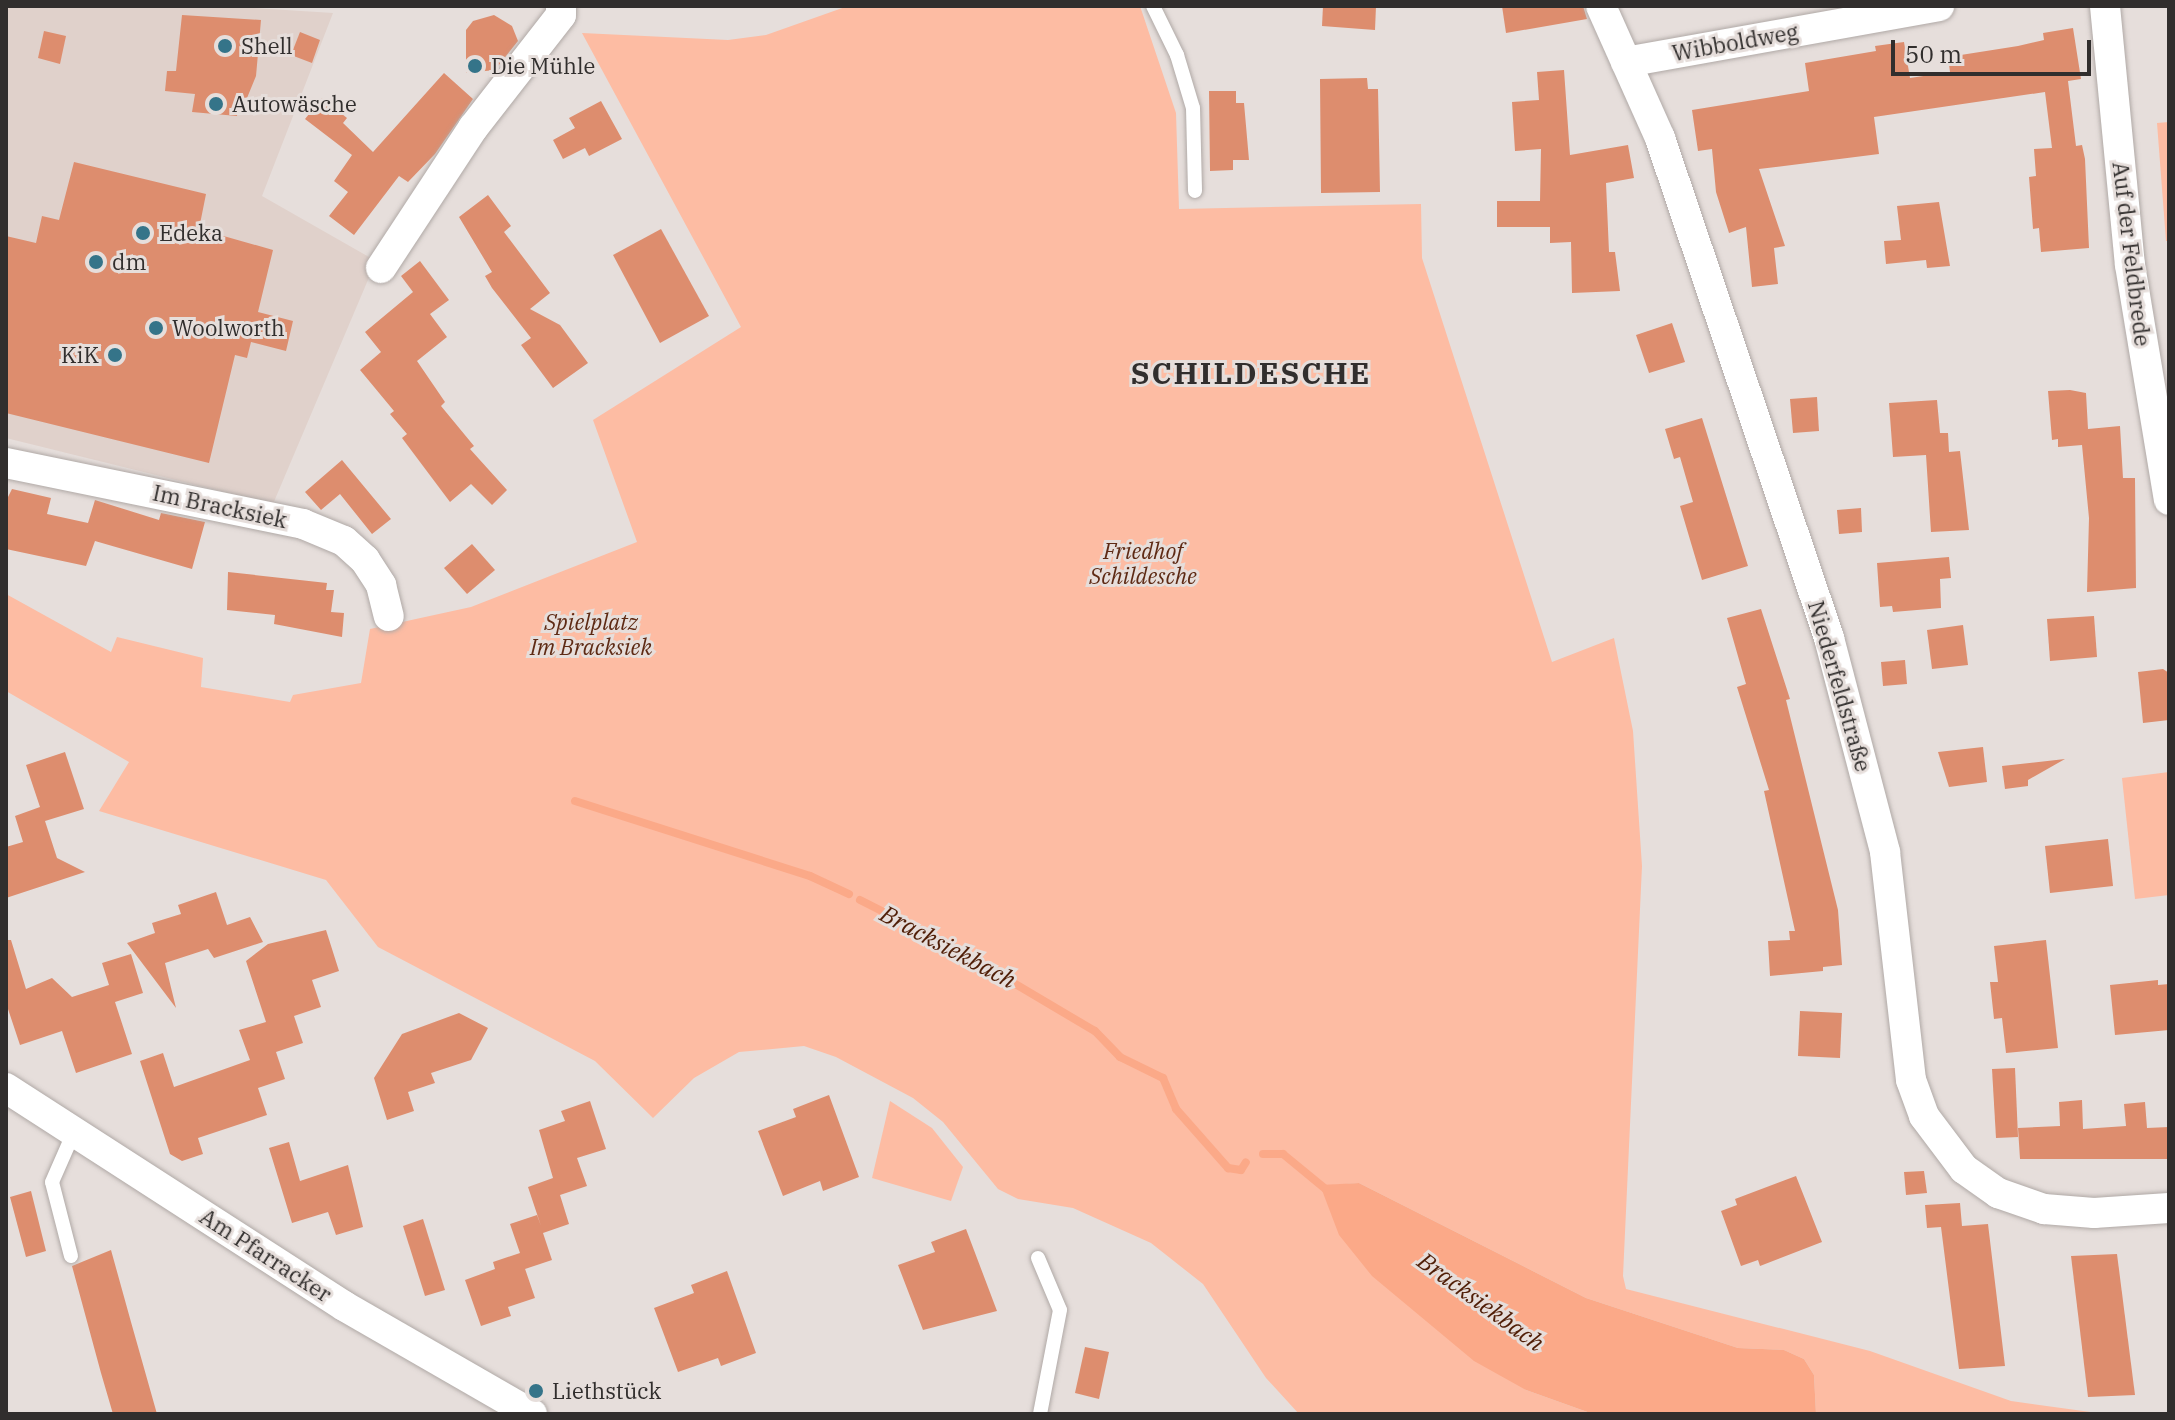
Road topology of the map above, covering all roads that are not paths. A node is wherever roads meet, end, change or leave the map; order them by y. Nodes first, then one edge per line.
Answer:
1 (561, 6) edge
2 (1153, 6) edge
3 (1601, 6) edge
4 (1939, 6) edge
5 (2105, 6) edge
6 (1626, 62) junction
7 (1195, 191) dead end
8 (381, 268) dead end
9 (6, 463) edge
10 (2169, 500) edge
11 (389, 616) dead end
12 (6, 1088) edge
13 (74, 1132) junction
14 (2169, 1208) edge
15 (71, 1256) dead end
16 (1038, 1258) dead end
17 (523, 1412) edge
18 (1040, 1414) edge

1 - 8 street
2 - 7 lane
3 - 6 street, Niederfeldstraße
4 - 6 street, Wibboldweg
5 - 10 street, Auf der Feldbrede
6 - 14 street, Niederfeldstraße
9 - 11 street, Im Bracksiek
12 - 13 street, Am Pfarracker
13 - 15 lane
13 - 17 street, Am Pfarracker
16 - 18 lane

